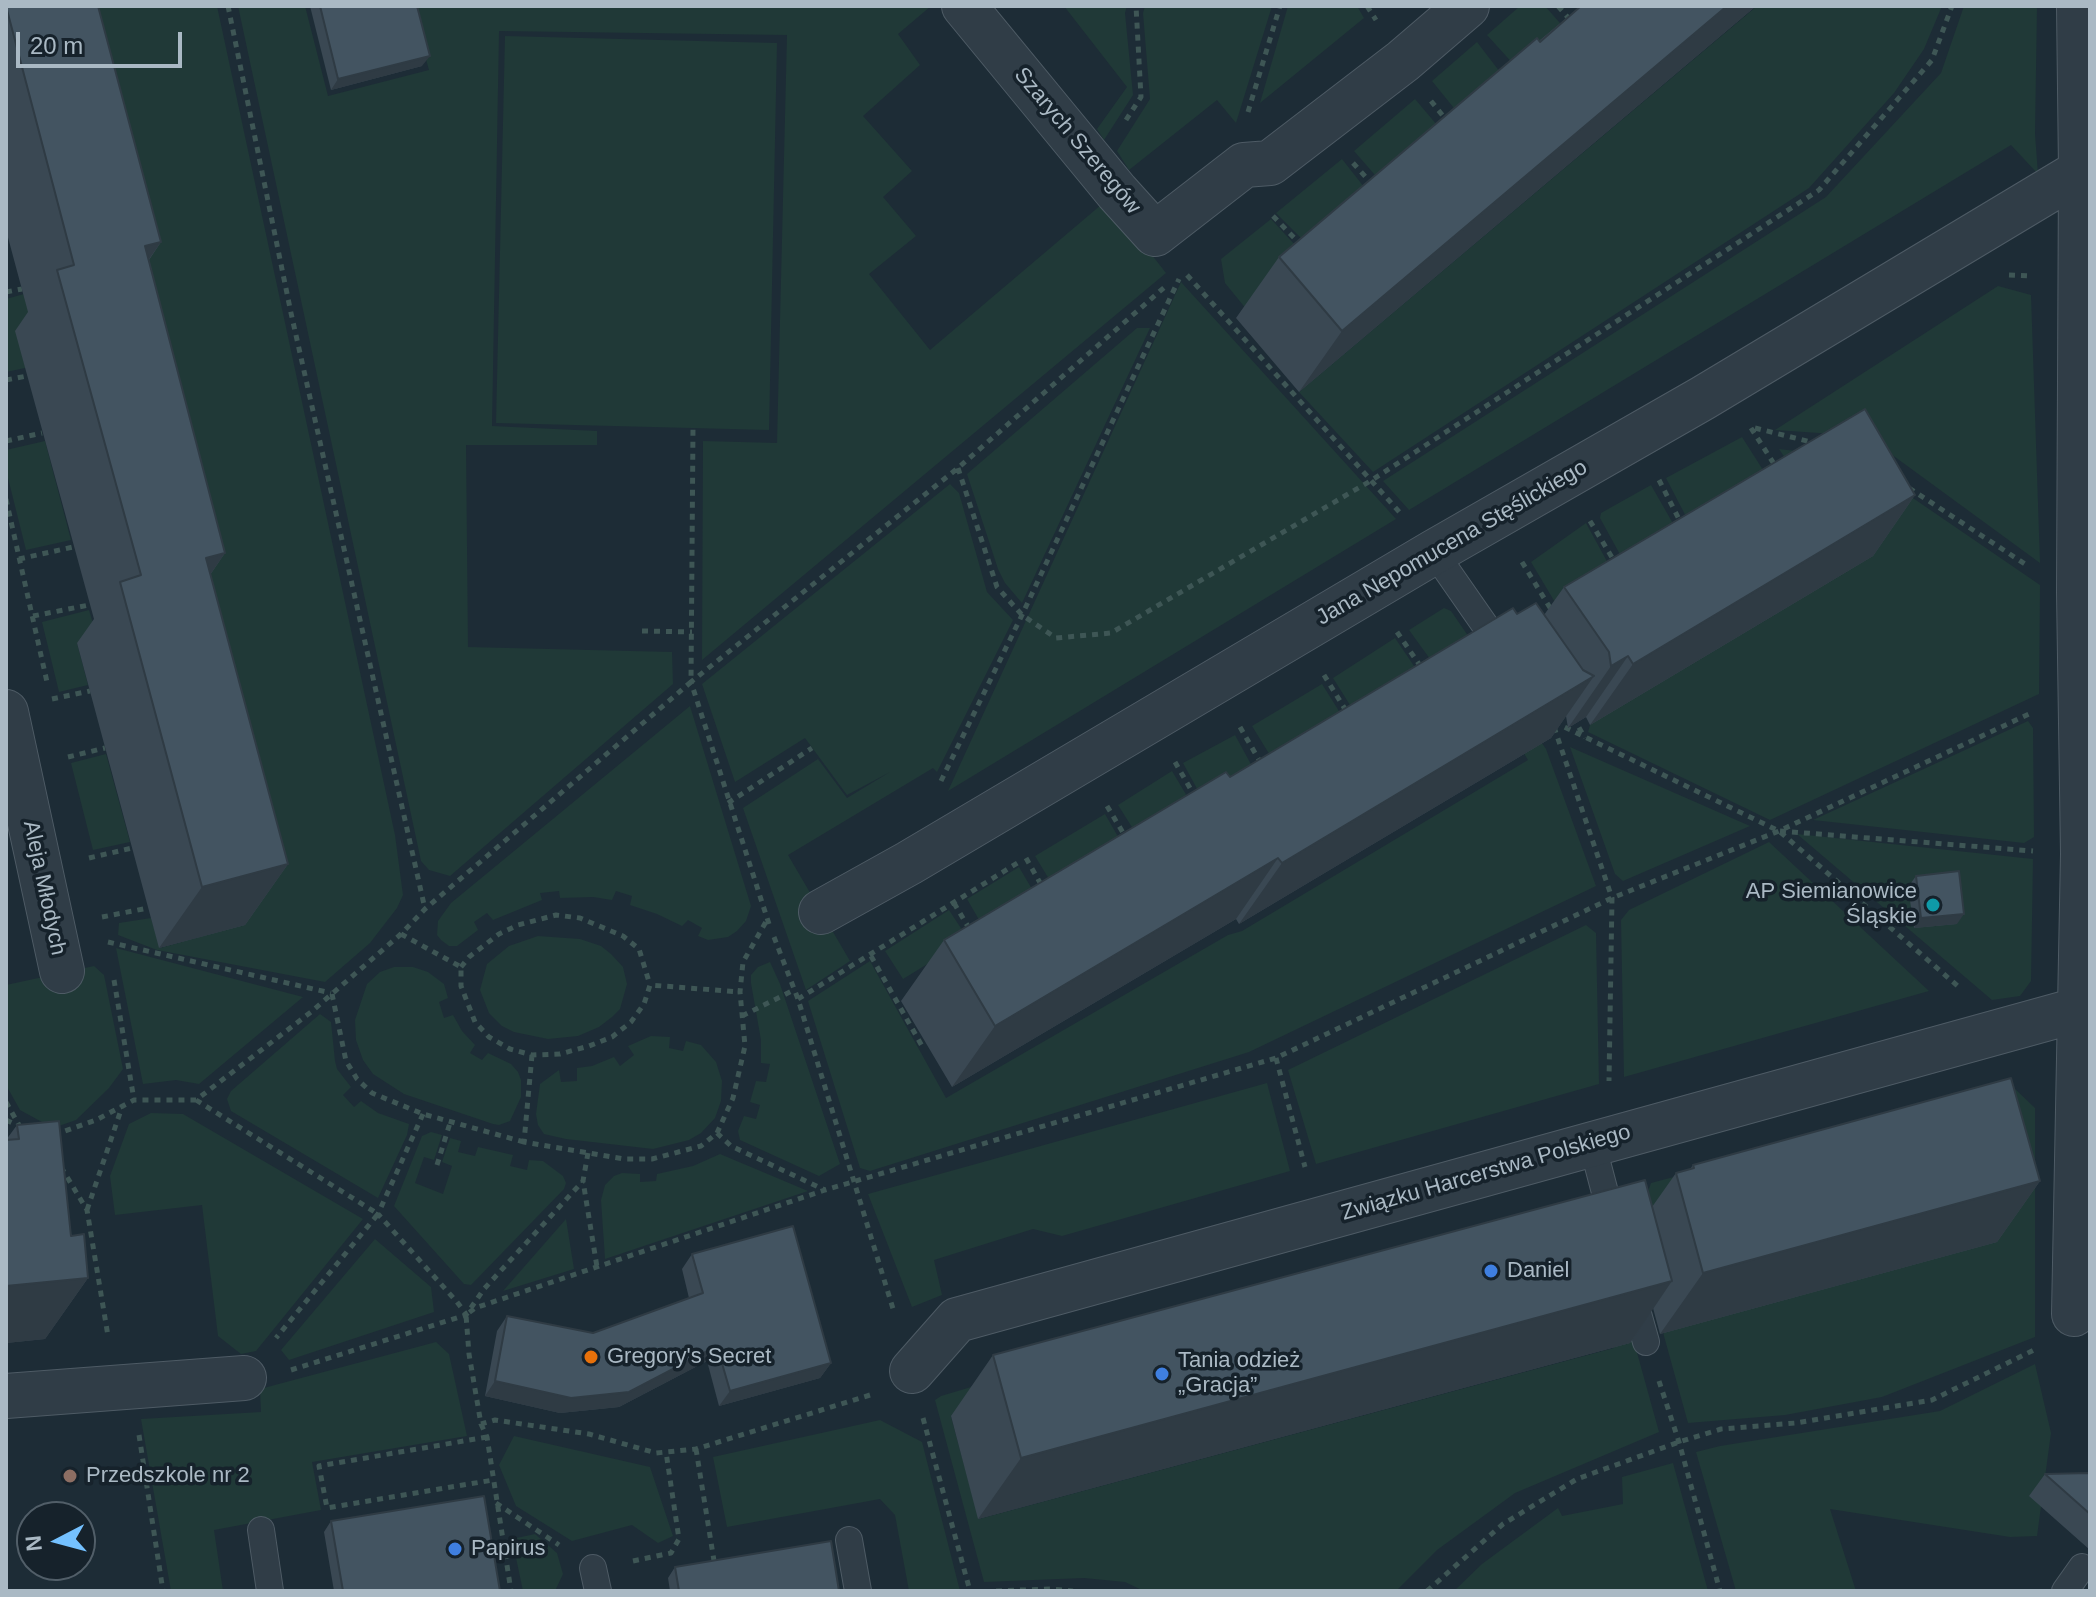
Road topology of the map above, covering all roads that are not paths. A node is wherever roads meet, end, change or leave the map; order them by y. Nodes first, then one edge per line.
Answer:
1 (964, 6) edge
2 (1467, 6) edge
3 (2079, 6) edge
4 (2081, 171) junction
5 (1434, 552) junction
6 (1519, 674) edge
7 (6, 712) edge
8 (821, 912) dead end
9 (62, 971) dead end
10 (2081, 1009) junction
11 (1592, 1143) junction
12 (2074, 1314) road end
13 (1646, 1342) edge
14 (912, 1371) road end
15 (244, 1378) road end
16 (6, 1396) edge
17 (261, 1530) dead end
18 (849, 1540) dead end
19 (2082, 1567) dead end
20 (270, 1591) edge
21 (858, 1591) edge
22 (2065, 1591) edge

1 - 2 street, Szarych Szeregów
3 - 4 street
4 - 5 street, Jana Nepomucena Stęślickiego
4 - 10 street
5 - 6 lane
5 - 8 street, Jana Nepomucena Stęślickiego
7 - 9 street, Aleja Młodych
10 - 11 street, Związku Harcerstwa Polskiego
10 - 12 street
11 - 13 lane
11 - 14 street, Związku Harcerstwa Polskiego
15 - 16 street
17 - 20 lane
18 - 21 lane
19 - 22 lane

